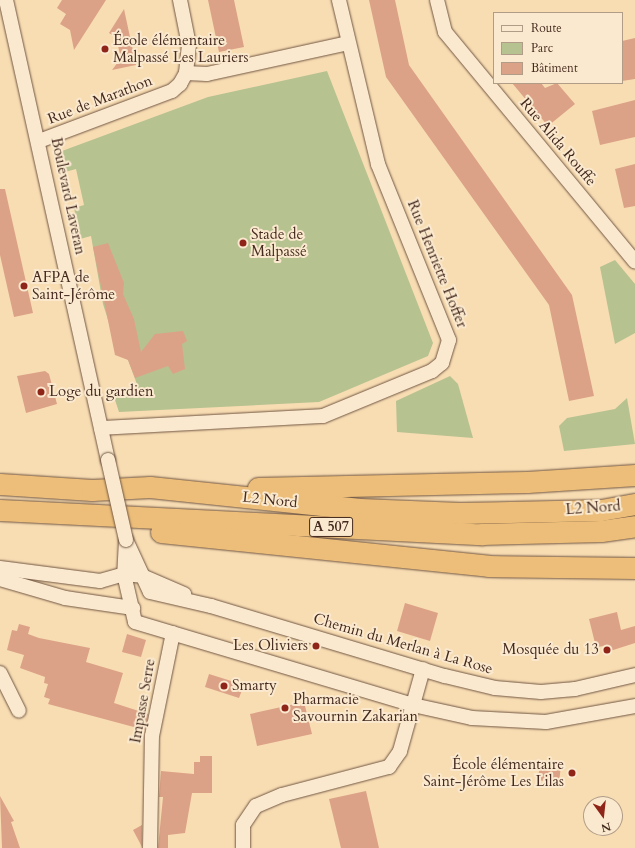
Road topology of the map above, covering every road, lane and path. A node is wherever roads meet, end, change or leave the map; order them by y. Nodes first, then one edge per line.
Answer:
1 (6, 0) edge
2 (180, 0) edge
3 (339, 0) edge
4 (437, 0) edge
5 (348, 43) junction
6 (186, 74) junction
7 (39, 141) junction
8 (635, 262) edge
9 (101, 428) junction
10 (635, 475) edge
11 (0, 484) edge
12 (150, 487) junction
13 (635, 504) edge
14 (0, 510) edge
15 (60, 515) junction
16 (635, 526) edge
17 (126, 540) junction
18 (0, 568) edge
19 (635, 568) edge
20 (124, 574) junction
21 (142, 576) junction
22 (0, 579) edge
23 (150, 592) junction
24 (211, 606) junction
25 (133, 608) junction
26 (173, 633) junction
27 (423, 670) junction
28 (0, 673) edge
29 (635, 675) edge
30 (413, 705) junction
31 (635, 706) edge
32 (19, 711) dead end
33 (150, 848) edge
34 (243, 848) edge

1 - 7 street, Boulevard Laveran
2 - 6 street
3 - 5 street, Rue Henriette Hoffer
4 - 8 street, Rue Alida Rouffe
5 - 6 street
5 - 9 street, Rue Henriette Hoffer
6 - 7 street, Rue de Marathon
7 - 9 street, Boulevard Laveran
9 - 17 street, Boulevard Laveran, bridge
10 - 12 highway
11 - 12 highway, L2 Nord / A 507
12 - 13 highway, L2 Nord / A 507
14 - 15 highway, L2 Nord / A 507
15 - 16 highway, L2 Nord / A 507
15 - 19 highway
17 - 20 street, Boulevard Laveran
17 - 21 street, Boulevard Laveran
18 - 20 street, Chemin du Merlan à La Rose
20 - 21 street, Chemin du Merlan à La Rose
20 - 25 street
21 - 23 street
21 - 24 street, Chemin du Merlan à La Rose
22 - 25 street
23 - 24 street, Chemin du Merlan à La Rose
23 - 25 street
24 - 27 street, Chemin du Merlan à La Rose
25 - 26 street
26 - 30 street
26 - 33 street, Impasse Serre
27 - 29 street, Chemin du Merlan à La Rose
27 - 30 street
28 - 32 street
30 - 31 street
30 - 34 street

